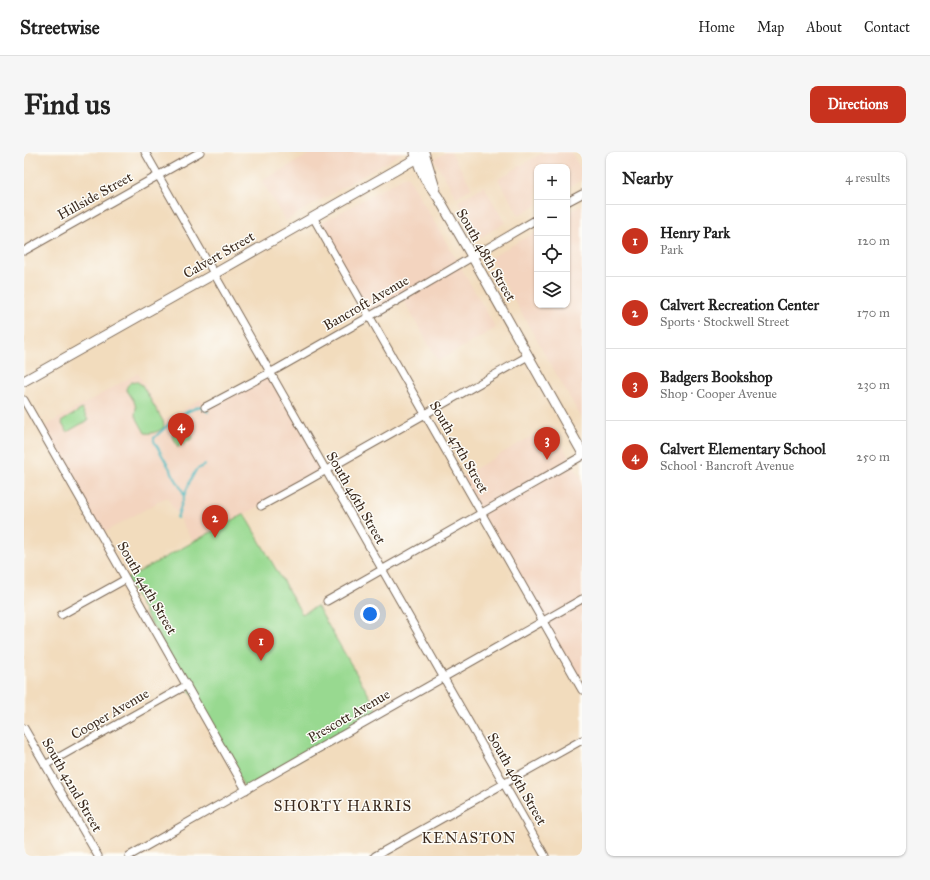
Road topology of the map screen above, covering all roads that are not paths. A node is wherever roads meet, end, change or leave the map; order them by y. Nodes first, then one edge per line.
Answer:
1 (145, 152) edge
2 (200, 152) edge
3 (421, 154) edge
4 (158, 176) junction
5 (582, 194) edge
6 (570, 200) edge
7 (313, 217) junction
8 (534, 221) edge
9 (24, 251) edge
10 (472, 257) junction
11 (214, 274) junction
12 (370, 316) junction
13 (528, 356) junction
14 (270, 372) junction
15 (24, 381) edge
16 (24, 400) edge
17 (205, 407) dead end
18 (425, 414) junction
19 (582, 452) edge
20 (582, 456) edge
21 (326, 470) junction
22 (261, 506) dead end
23 (482, 513) junction
24 (382, 570) junction
25 (126, 579) junction
26 (582, 599) edge
27 (327, 601) dead end
28 (61, 615) dead end
29 (543, 621) junction
30 (444, 677) junction
31 (187, 685) junction
32 (582, 690) edge
33 (24, 728) edge
34 (582, 740) edge
35 (45, 765) junction
36 (504, 784) junction
37 (246, 790) junction
38 (98, 856) edge
39 (129, 856) edge
40 (376, 856) edge
41 (545, 856) edge

1 - 4 street, South 46th Street
2 - 4 street, Hillside Street
3 - 7 main road, Calvert Street
3 - 10 main road, South 48th Street
4 - 9 street, Hillside Street
4 - 11 street, South 46th Street
5 - 6 street
7 - 11 main road, Calvert Street
7 - 12 street, South 47th Street
8 - 10 street, Bancroft Avenue
10 - 12 street, Bancroft Avenue
10 - 13 main road, South 48th Street
11 - 14 street, South 46th Street
11 - 15 main road, Calvert Street
12 - 14 street, Bancroft Avenue
12 - 18 street, South 47th Street
13 - 18 street
13 - 19 main road, South 48th Street
14 - 17 street, Bancroft Avenue
14 - 21 street, South 46th Street
16 - 25 street, South 44th Street
18 - 21 street
18 - 23 street, South 47th Street
20 - 23 street
21 - 22 street
21 - 24 street, South 46th Street
23 - 24 street
23 - 29 street, South 47th Street
24 - 27 street
24 - 30 street, South 46th Street
25 - 28 street
25 - 31 street, South 44th Street
26 - 29 street, Prescott Avenue
29 - 30 street, Prescott Avenue
29 - 32 street, South 47th Street
30 - 36 street, South 46th Street
30 - 37 street, Prescott Avenue
31 - 35 street, Cooper Avenue
31 - 37 street, South 44th Street
33 - 35 street, South 42nd Street
34 - 36 street
35 - 38 street, South 42nd Street
36 - 40 street
36 - 41 street, South 46th Street
37 - 39 street, Prescott Avenue

